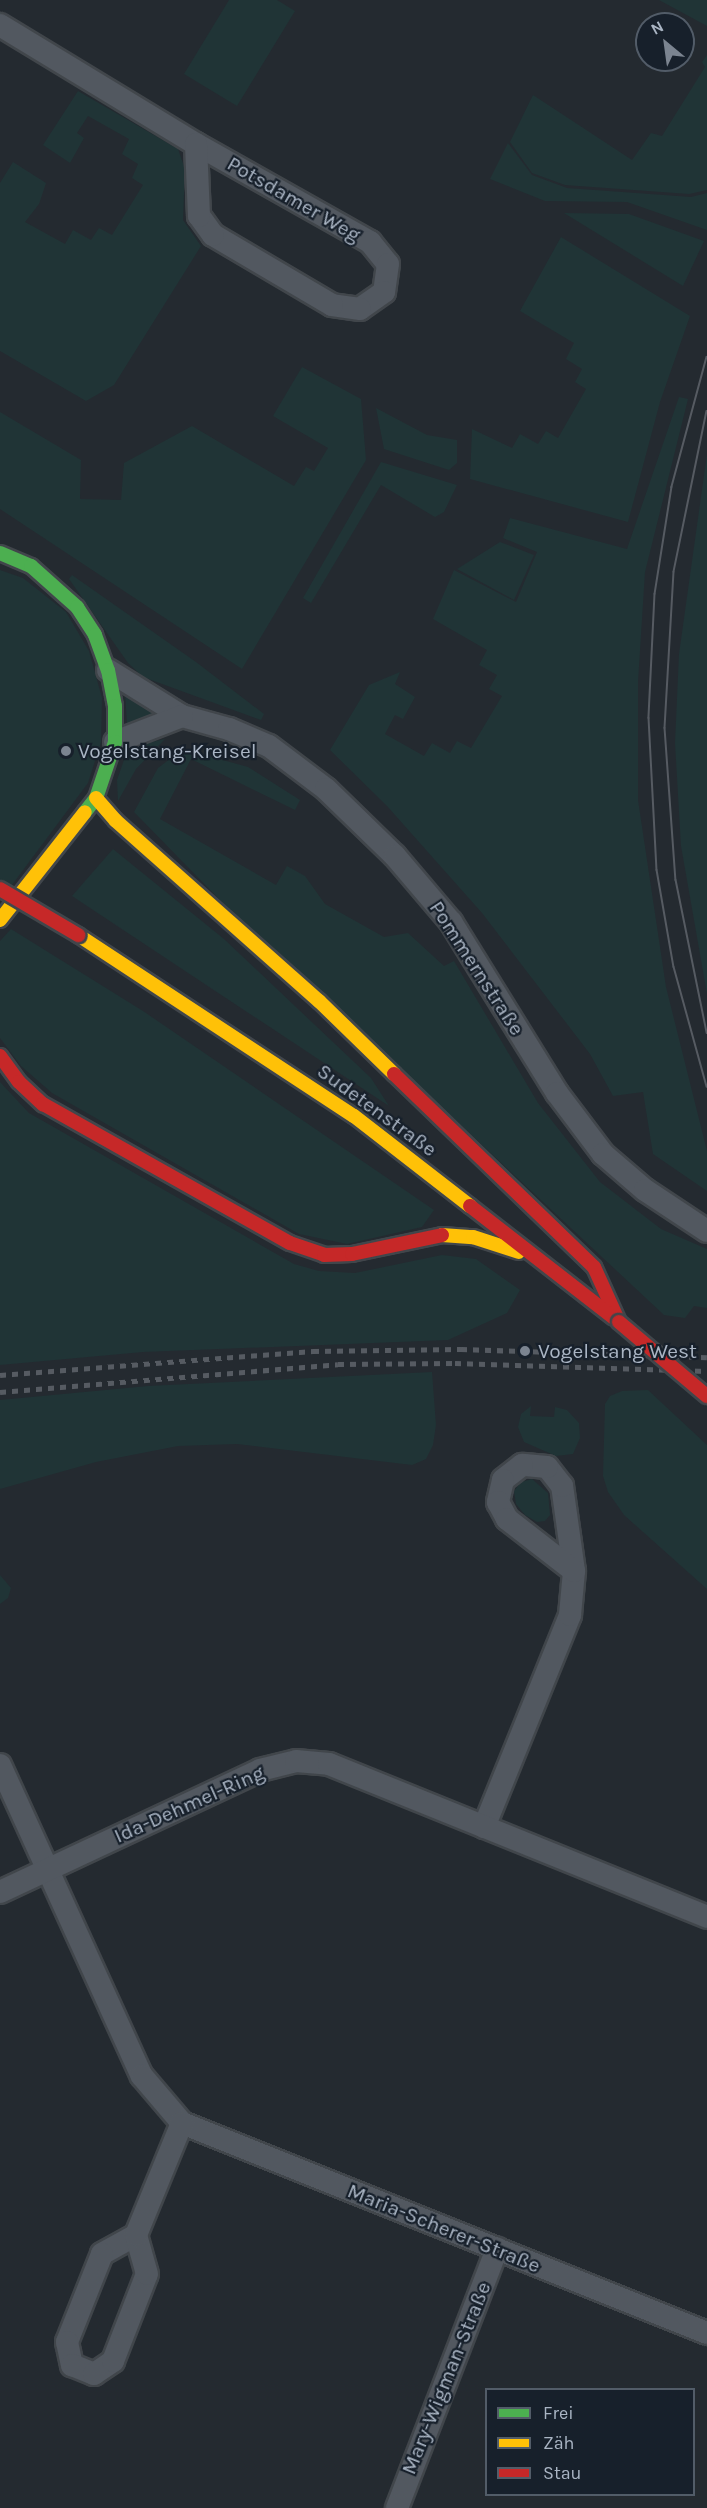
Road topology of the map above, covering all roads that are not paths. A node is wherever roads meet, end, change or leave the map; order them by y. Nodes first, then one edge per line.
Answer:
1 (0, 25) edge
2 (196, 144) junction
3 (0, 553) edge
4 (108, 670) junction
5 (182, 716) junction
6 (114, 742) junction
7 (96, 798) junction
8 (0, 889) edge
9 (0, 920) edge
10 (0, 1056) edge
11 (684, 1216) junction
12 (707, 1220) edge
13 (707, 1231) edge
14 (542, 1259) junction
15 (620, 1323) junction
16 (707, 1396) edge
17 (574, 1571) junction
18 (0, 1765) edge
19 (484, 1827) junction
20 (48, 1869) junction
21 (0, 1892) edge
22 (707, 1917) edge
23 (182, 2122) junction
24 (136, 2235) junction
25 (497, 2249) junction
26 (707, 2333) edge
27 (397, 2508) edge

1 - 2 street, Potsdamer Weg
2 - 2 street, Potsdamer Weg
3 - 4 main road
4 - 5 street, Pommernstraße
4 - 6 main road
5 - 6 street
5 - 11 street, Pommernstraße
6 - 7 main road
7 - 9 main road
7 - 15 main road
8 - 14 main road, Sudetenstraße, bridge
10 - 14 main road
11 - 12 street, Pommernstraße
11 - 13 street, Pommernstraße
14 - 15 main road, Sudetenstraße
15 - 16 main road, Sudetenstraße, bridge
17 - 17 street
17 - 19 street
18 - 20 street, Maria-Scherer-Straße
19 - 20 street, Ida-Dehmel-Ring
19 - 22 street, Ida-Dehmel-Ring
20 - 21 street, Ida-Dehmel-Ring
20 - 23 street, Maria-Scherer-Straße
23 - 24 street
23 - 25 street, Maria-Scherer-Straße
24 - 24 street
25 - 26 street, Maria-Scherer-Straße
25 - 27 street, Mary-Wigman-Straße

